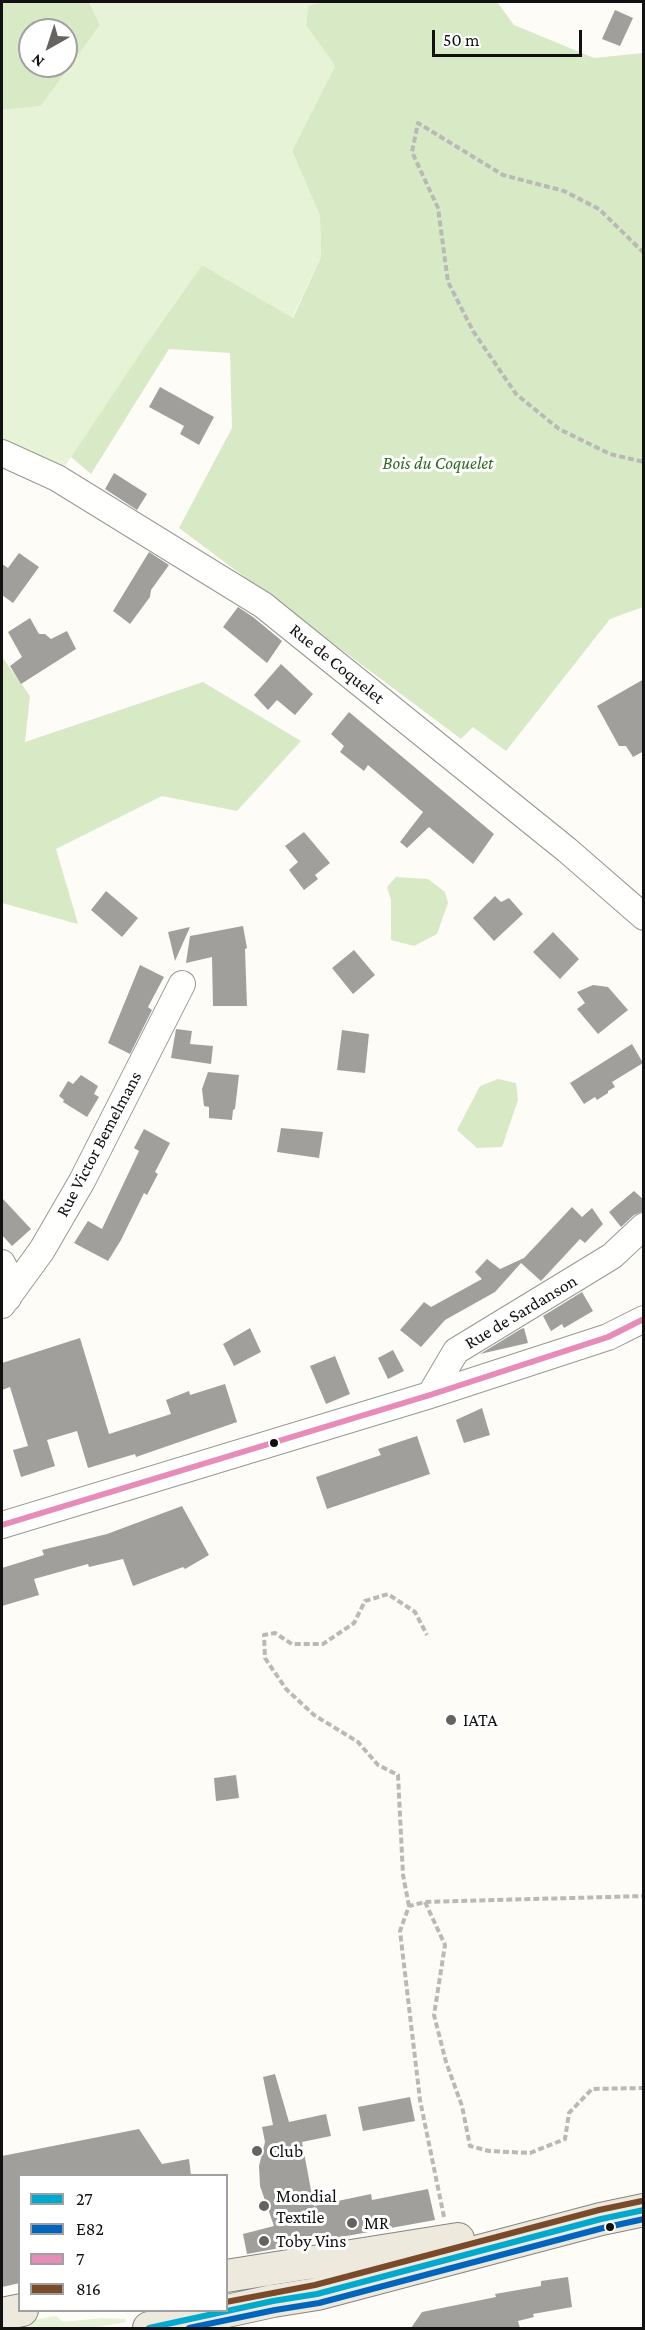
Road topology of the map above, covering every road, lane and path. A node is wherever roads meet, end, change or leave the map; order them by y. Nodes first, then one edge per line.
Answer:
1 (644, 253) edge
2 (2, 453) edge
3 (644, 462) edge
4 (644, 917) edge
5 (182, 984) dead end
6 (644, 1226) edge
7 (2, 1263) edge
8 (5, 1301) edge
9 (644, 1319) edge
10 (430, 1395) junction
11 (2, 1525) edge
12 (427, 1635) dead end
13 (644, 1896) edge
14 (426, 1902) junction
15 (409, 1906) junction
16 (644, 2088) edge
17 (644, 2210) edge
18 (601, 2219) junction
19 (448, 2241) junction
20 (265, 2270) junction
21 (228, 2276) edge
22 (273, 2301) junction
23 (228, 2310) edge
24 (18, 2311) edge
25 (217, 2312) edge
26 (2, 2314) edge
27 (155, 2324) edge

1 - 3 path
2 - 4 street, Rue de Coquelet
5 - 8 street, Rue Victor Bemelmans
6 - 10 street, Rue de Sardanson
7 - 8 street
9 - 10 street
10 - 11 street
12 - 15 path
13 - 14 path
14 - 15 path
14 - 16 path
15 - 19 path
17 - 18 main road
18 - 19 main road
18 - 22 main road
19 - 20 main road
20 - 21 main road
20 - 22 main road
22 - 23 main road
24 - 26 main road
25 - 27 main road

